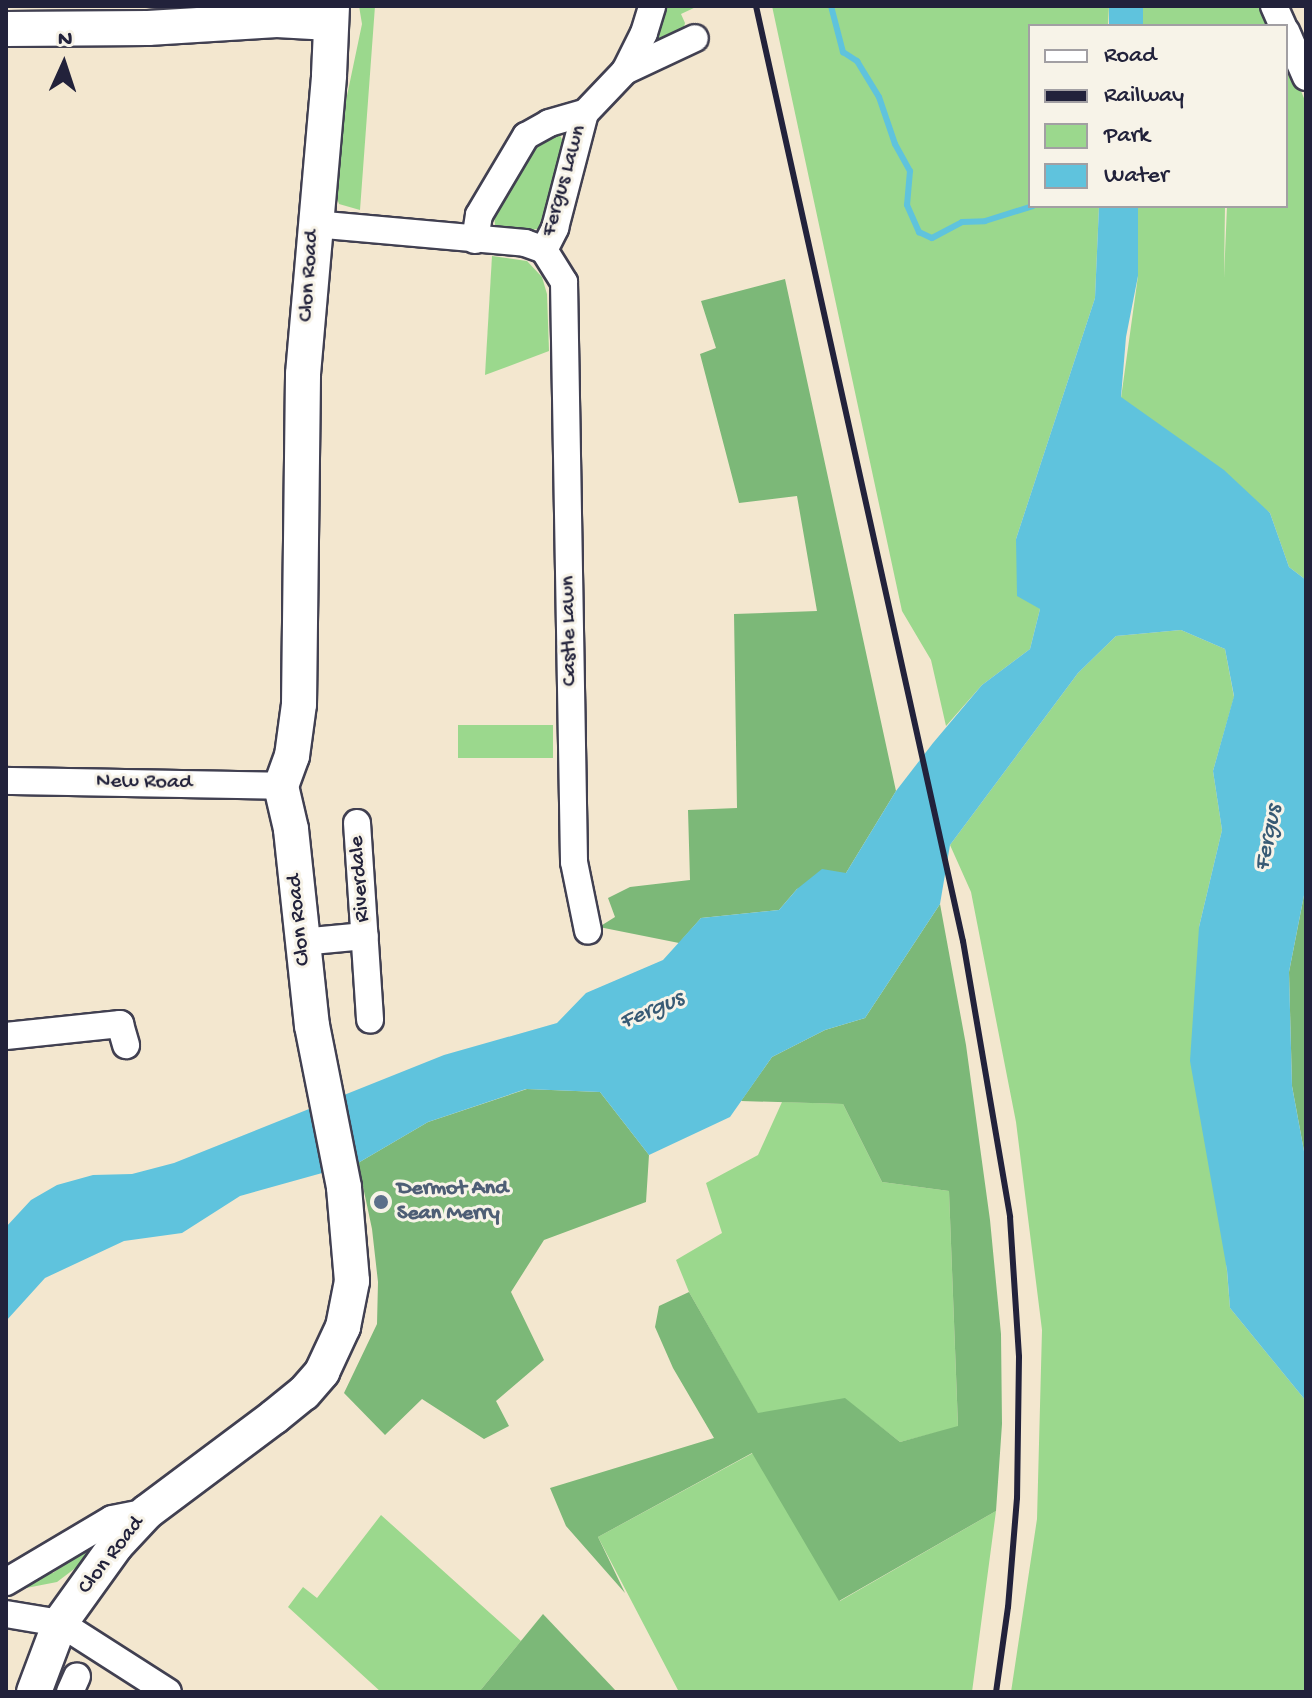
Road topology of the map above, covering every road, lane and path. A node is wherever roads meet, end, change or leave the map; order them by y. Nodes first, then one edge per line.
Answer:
1 (652, 6) edge
2 (331, 14) edge
3 (148, 17) edge
4 (6, 29) edge
5 (1288, 36) edge
6 (695, 38) dead end
7 (625, 71) junction
8 (1306, 77) edge
9 (585, 113) junction
10 (314, 224) junction
11 (475, 240) junction
12 (544, 250) junction
13 (564, 329) joint
14 (6, 781) edge
15 (281, 786) junction
16 (357, 823) dead end
17 (588, 931) dead end
18 (365, 936) junction
19 (301, 942) junction
20 (370, 1020) dead end
21 (6, 1036) edge
22 (126, 1045) dead end
23 (147, 1512) junction
24 (6, 1582) edge
25 (6, 1614) edge
26 (60, 1623) junction
27 (34, 1692) edge
28 (168, 1692) edge

1 - 7 street, Fergus Lawn
2 - 3 main road
2 - 10 main road, Clon Road
3 - 4 main road
5 - 8 street
6 - 7 street, Fergus Lawn
7 - 9 street, Fergus Lawn
9 - 11 street, Fergus Lawn
9 - 12 street, Fergus Lawn
10 - 11 street, Fergus Lawn
10 - 15 main road, Clon Road
11 - 12 street, Fergus Lawn
12 - 13 street, Fergus Lawn
13 - 17 street, Castle Lawn
14 - 15 street, New Road
15 - 19 main road, Clon Road
16 - 18 street, Riverdale
18 - 19 street, Riverdale
18 - 20 street, Riverdale
19 - 23 main road, Clon Road
21 - 22 street
23 - 24 street
23 - 26 main road, Clon Road
25 - 26 street
26 - 27 main road, Clon Road
26 - 28 street

